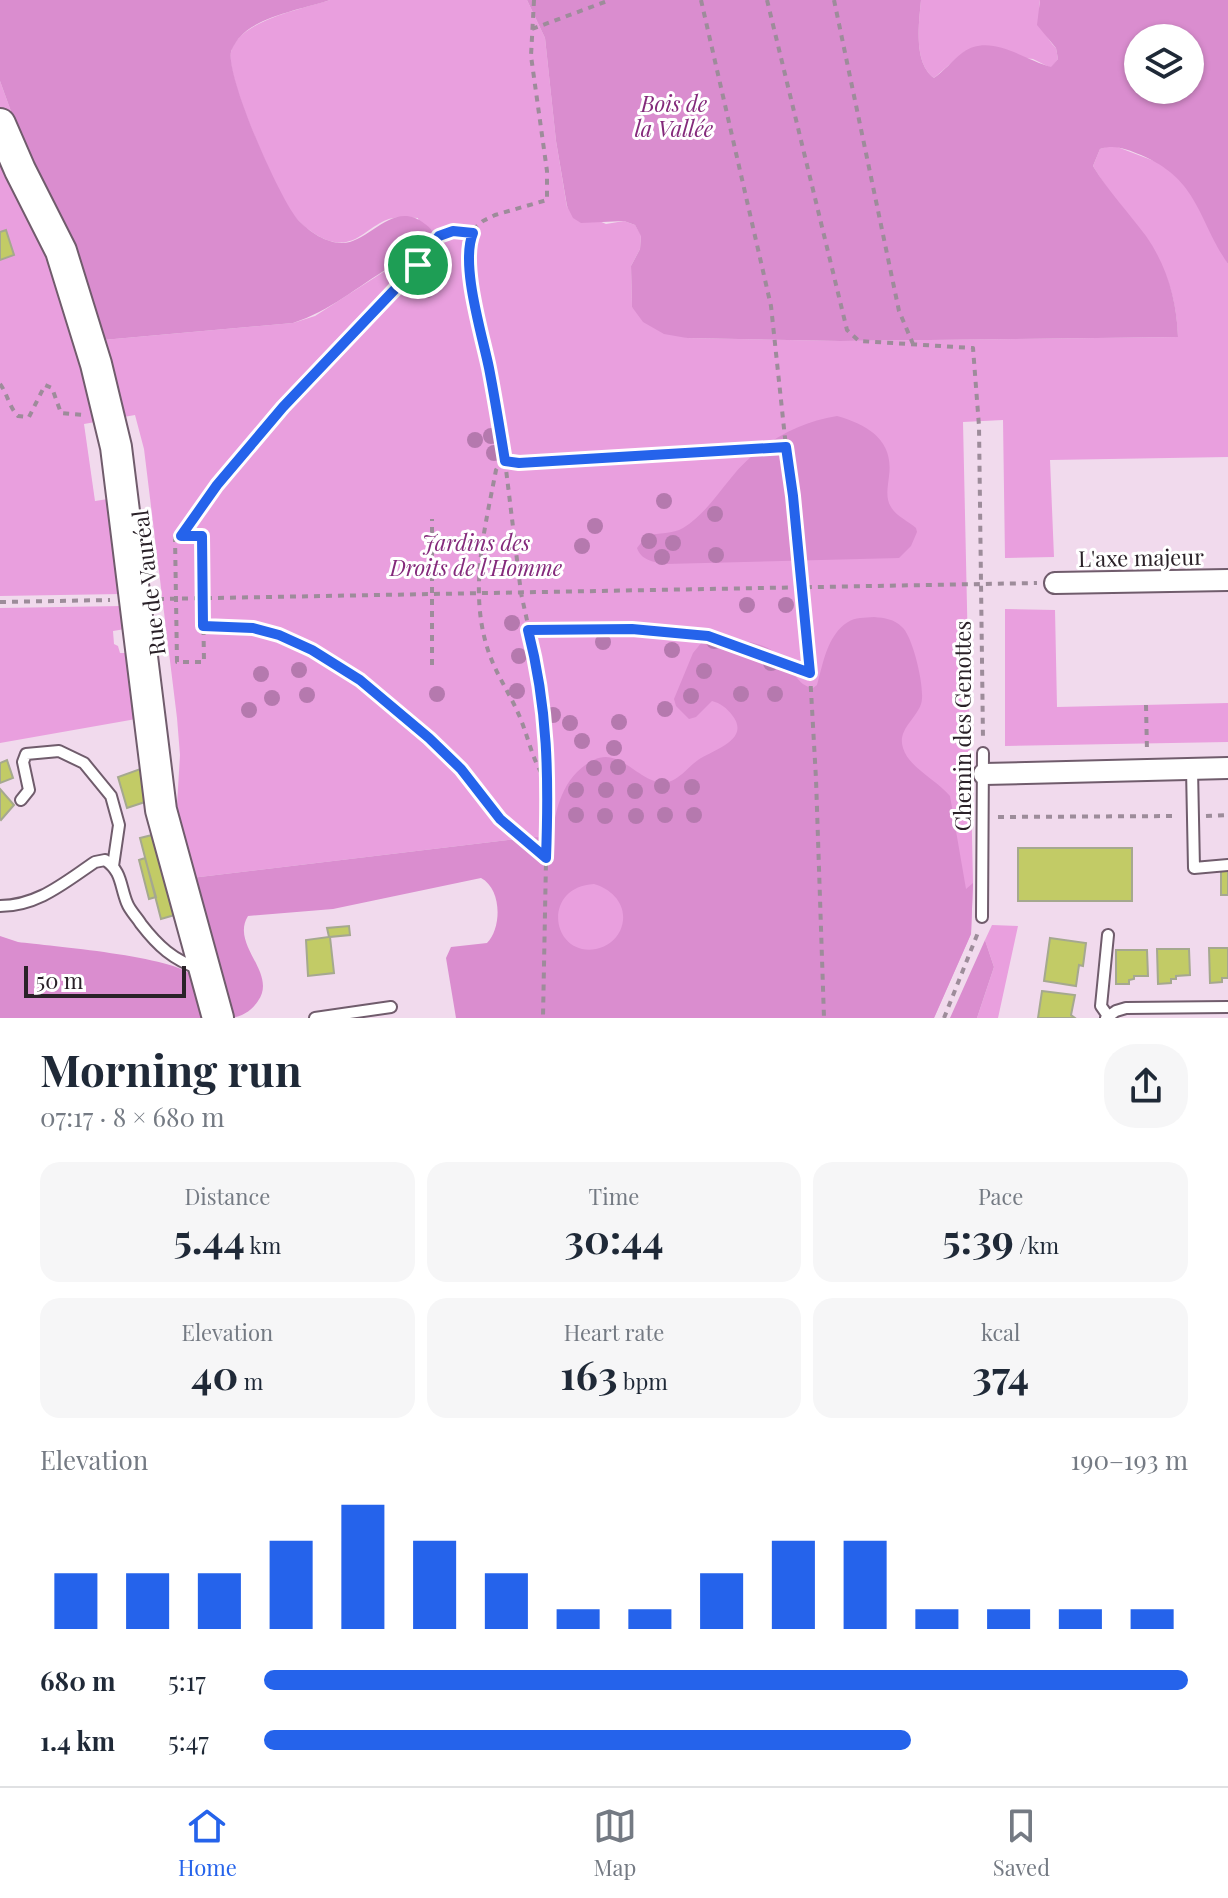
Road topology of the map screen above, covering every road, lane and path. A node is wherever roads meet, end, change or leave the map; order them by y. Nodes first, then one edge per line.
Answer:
1 (534, 0) edge
2 (610, 0) edge
3 (701, 0) edge
4 (767, 0) edge
5 (834, 0) edge
6 (532, 29) junction
7 (0, 124) edge
8 (473, 233) junction
9 (913, 344) junction
10 (96, 364) junction
11 (0, 384) edge
12 (111, 425) junction
13 (786, 447) junction
14 (505, 461) junction
15 (432, 519) dead end
16 (181, 536) junction
17 (1228, 580) edge
18 (1055, 583) joint
19 (982, 584) junction
20 (802, 587) junction
21 (479, 593) junction
22 (521, 593) junction
23 (431, 594) junction
24 (203, 598) junction
25 (153, 599) junction
26 (0, 602) edge
27 (203, 626) junction
28 (528, 630) junction
29 (432, 665) dead end
30 (810, 673) junction
31 (1146, 705) dead end
32 (1147, 745) dead end
33 (983, 753) joint
34 (1228, 768) edge
35 (1192, 769) junction
36 (984, 774) junction
37 (549, 784) junction
38 (21, 800) dead end
39 (1228, 815) edge
40 (1193, 816) junction
41 (983, 817) junction
42 (546, 858) junction
43 (1228, 865) edge
44 (113, 866) junction
45 (0, 906) edge
46 (982, 917) joint
47 (1108, 935) dead end
48 (205, 971) junction
49 (391, 1007) dead end
50 (1228, 1007) edge
51 (1107, 1017) edge
52 (218, 1018) edge
53 (315, 1018) edge
54 (543, 1018) edge
55 (824, 1018) edge
56 (944, 1018) edge

1 - 6 path
2 - 6 path
3 - 13 path
4 - 9 path
5 - 9 path
6 - 8 path
7 - 10 street, Rue de Vauréal
8 - 14 path
8 - 16 path
9 - 19 path, Chemin des Genottes
10 - 12 street, Rue de Vauréal
10 - 25 street, Rue de Vauréal
11 - 12 path
12 - 25 street, Rue de Vauréal
13 - 14 path
13 - 20 path
14 - 21 path
14 - 22 path
15 - 23 path
16 - 24 path
16 - 25 path
17 - 18 street, L'axe majeur
18 - 19 path
19 - 20 path
19 - 33 path, Chemin des Genottes
20 - 22 path
20 - 30 path
21 - 22 path
21 - 23 path
21 - 37 path
22 - 28 path
23 - 24 path
23 - 29 path
24 - 25 path
24 - 27 path
25 - 26 path
25 - 27 path
25 - 48 street, Rue de Vauréal
27 - 42 path
28 - 30 path
28 - 37 path
30 - 55 path
31 - 32 path
33 - 36 lane, Chemin des Genottes
34 - 35 street
35 - 36 street
35 - 40 lane
36 - 41 lane, Chemin des Genottes
37 - 42 path
38 - 44 lane
39 - 40 path
40 - 41 path
40 - 43 lane
41 - 46 lane, Chemin des Genottes
42 - 54 path
44 - 45 lane
44 - 48 lane
46 - 56 path
47 - 51 lane
48 - 52 street, Rue de Vauréal
49 - 53 lane
50 - 51 lane

